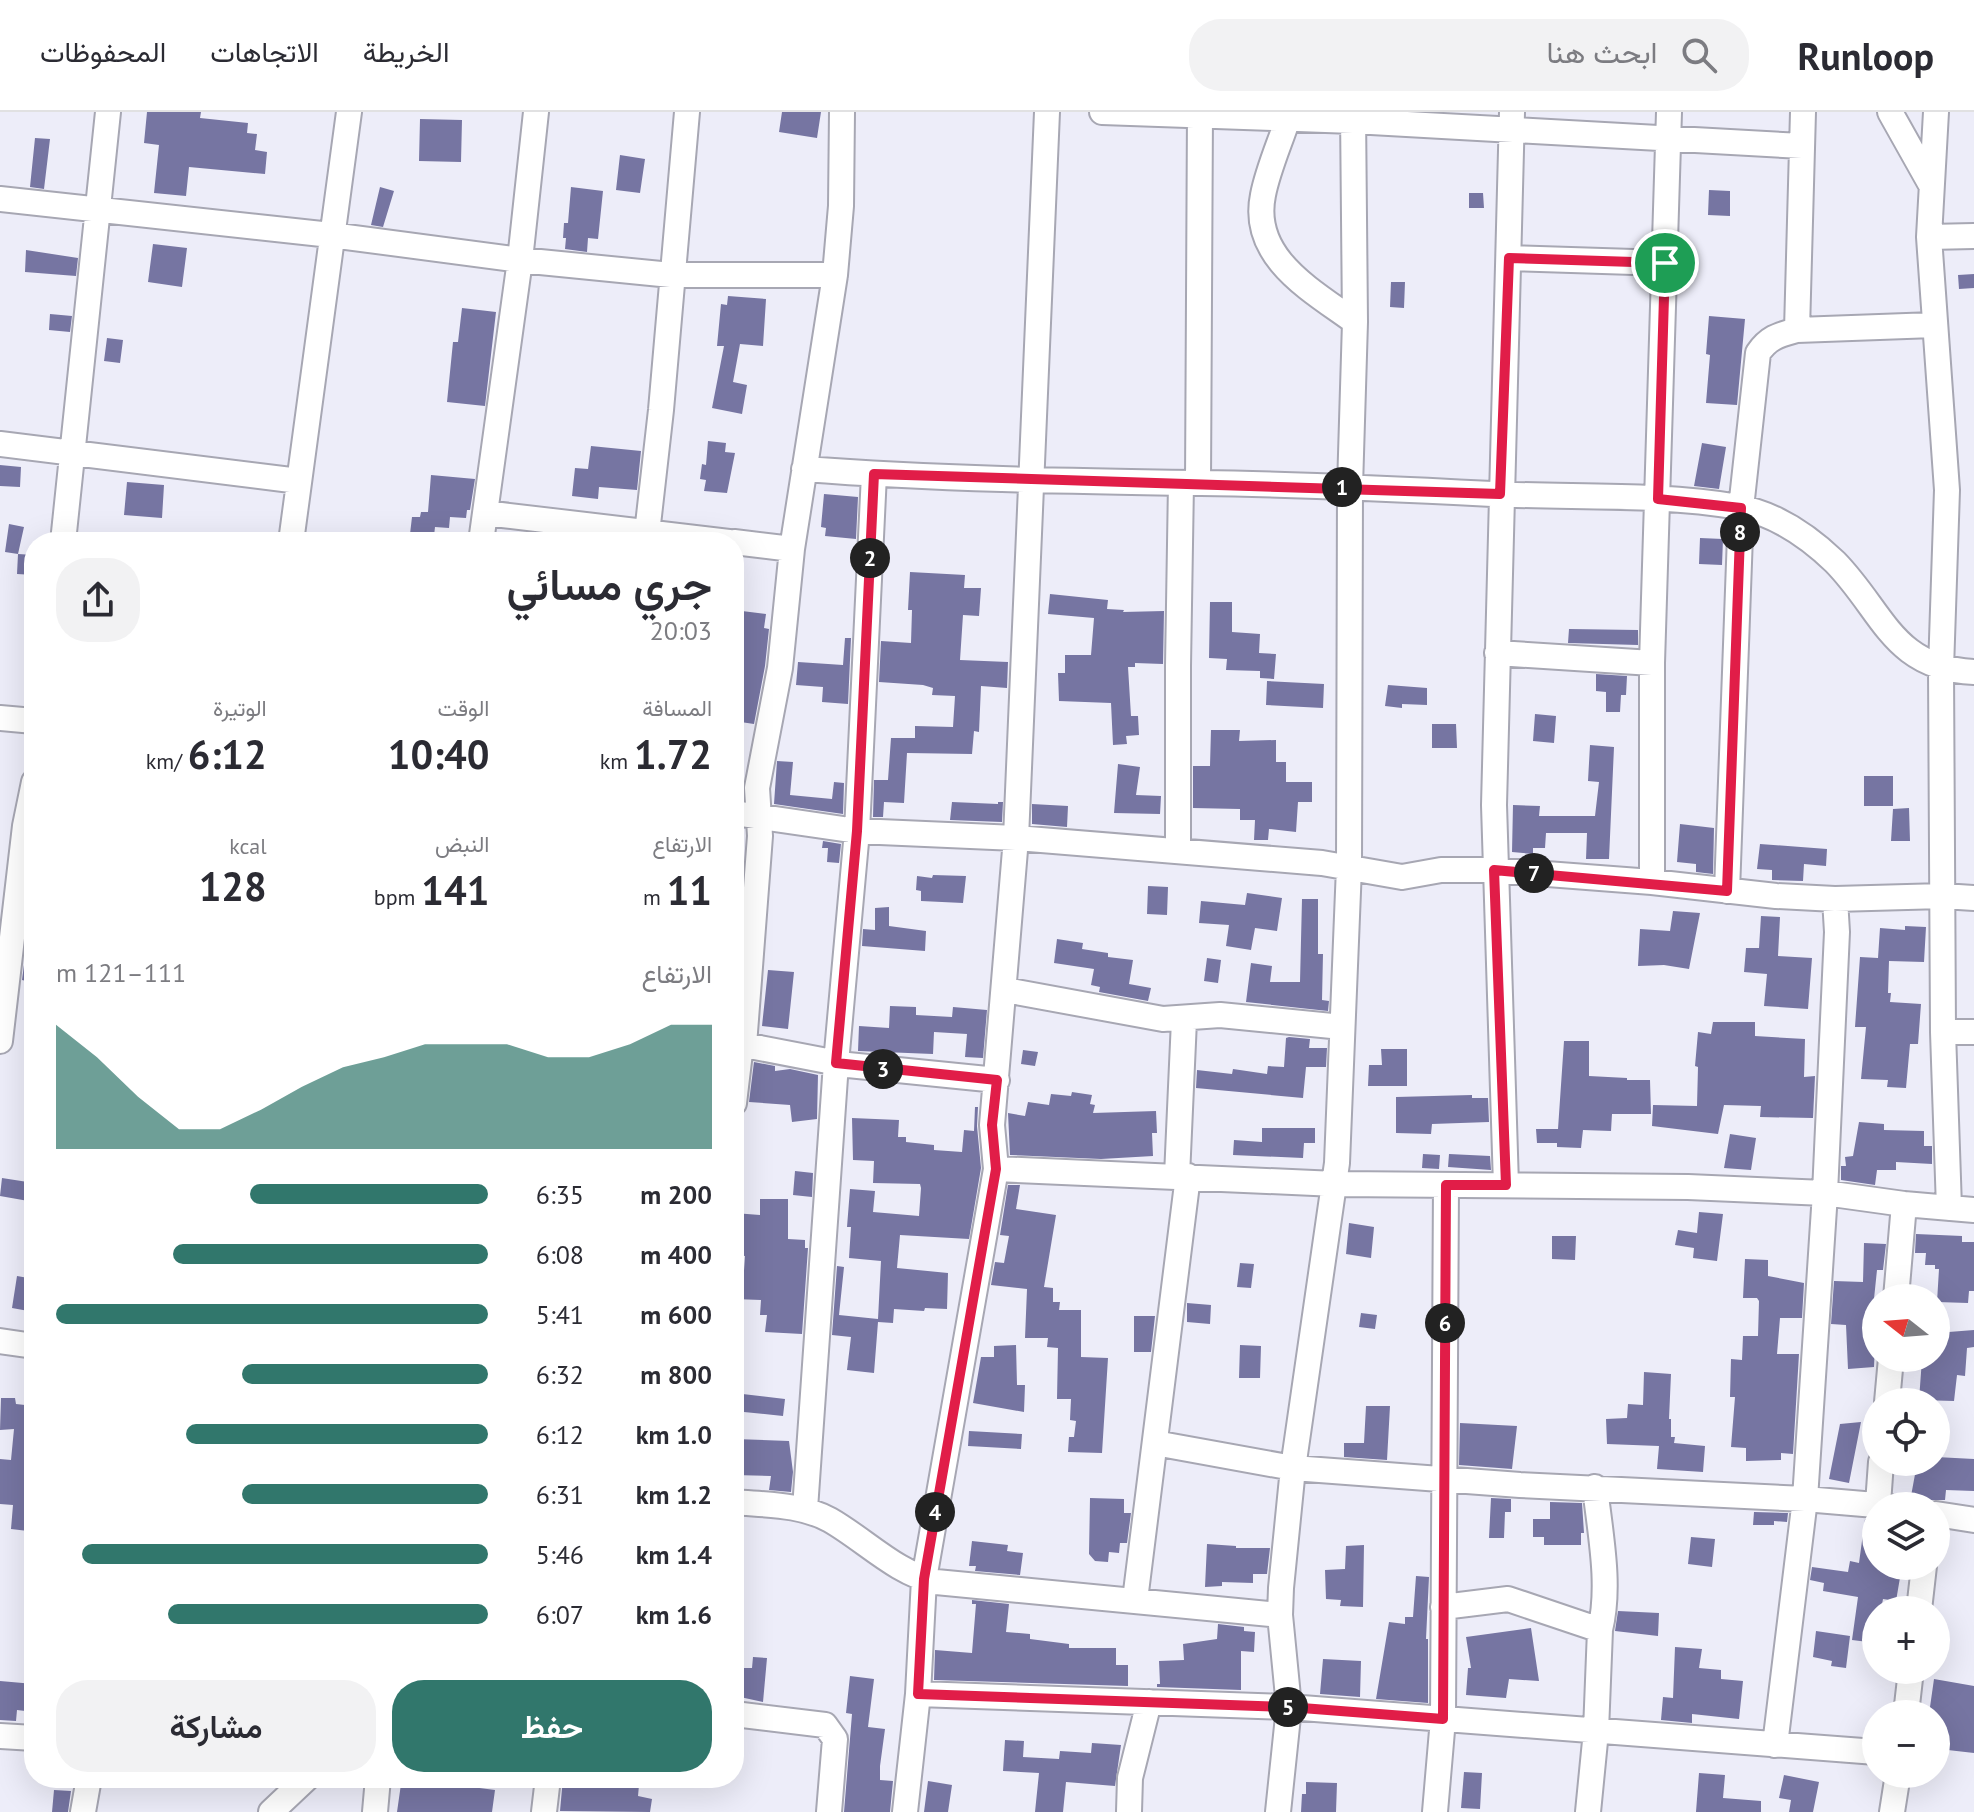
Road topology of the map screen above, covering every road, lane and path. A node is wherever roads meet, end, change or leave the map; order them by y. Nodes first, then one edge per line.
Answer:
1 (108, 112) edge
2 (349, 112) edge
3 (536, 112) edge
4 (687, 112) edge
5 (842, 112) edge
6 (1047, 112) edge
7 (1102, 112) edge
8 (1669, 112) edge
9 (1803, 112) edge
10 (1890, 112) edge
11 (1936, 112) edge
12 (1200, 114) edge
13 (1353, 117) edge
14 (1288, 118) junction
15 (1512, 122) edge
16 (1669, 139) junction
17 (1802, 146) junction
18 (1931, 185) junction
19 (0, 199) edge
20 (98, 210) junction
21 (331, 235) junction
22 (1974, 236) edge
23 (1929, 237) junction
24 (1509, 258) junction
25 (520, 260) junction
26 (1665, 263) junction
27 (671, 275) junction
28 (835, 275) junction
29 (1355, 322) junction
30 (1934, 325) junction
31 (1797, 330) junction
32 (0, 444) edge
33 (71, 452) junction
34 (804, 469) junction
35 (874, 474) junction
36 (1032, 480) junction
37 (299, 481) junction
38 (1190, 483) junction
39 (1350, 487) junction
40 (1500, 494) junction
41 (1658, 499) junction
42 (1741, 508) junction
43 (485, 513) junction
44 (64, 532) edge
45 (292, 532) edge
46 (482, 532) edge
47 (608, 532) edge
48 (648, 532) edge
49 (744, 543) edge
50 (792, 549) junction
51 (1497, 653) junction
52 (1652, 663) junction
53 (1941, 669) junction
54 (1974, 672) edge
55 (0, 718) edge
56 (24, 720) edge
57 (744, 815) edge
58 (760, 817) junction
59 (857, 831) junction
60 (1016, 838) junction
61 (1178, 851) junction
62 (24, 863) edge
63 (1349, 867) junction
64 (1494, 870) junction
65 (1652, 882) junction
66 (1727, 891) junction
67 (1943, 896) junction
68 (1974, 898) edge
69 (1835, 899) junction
70 (1005, 990) junction
71 (744, 999) edge
72 (1184, 1020) junction
73 (1342, 1027) junction
74 (1943, 1032) junction
75 (1974, 1032) edge
76 (0, 1041) edge
77 (744, 1045) edge
78 (836, 1063) junction
79 (997, 1080) junction
80 (996, 1169) junction
81 (1182, 1176) junction
82 (1336, 1184) junction
83 (1446, 1185) junction
84 (1506, 1185) junction
85 (1825, 1193) junction
86 (1904, 1204) junction
87 (1949, 1208) junction
88 (1974, 1210) edge
89 (1897, 1284) edge
90 (0, 1341) edge
91 (24, 1345) edge
92 (1155, 1443) junction
93 (1293, 1468) junction
94 (1443, 1479) junction
95 (1595, 1487) junction
96 (1805, 1499) junction
97 (744, 1503) edge
98 (1862, 1503) edge
99 (805, 1509) junction
100 (1950, 1516) edge
101 (1974, 1520) edge
102 (924, 1579) junction
103 (1135, 1600) junction
104 (1443, 1607) junction
105 (1280, 1615) junction
106 (1600, 1630) junction
107 (918, 1694) junction
108 (1149, 1702) junction
109 (1289, 1707) junction
110 (744, 1715) edge
111 (1443, 1719) junction
112 (1596, 1731) junction
113 (0, 1736) edge
114 (24, 1737) edge
115 (1775, 1745) junction
116 (1862, 1751) edge
117 (87, 1788) edge
118 (296, 1788) edge
119 (377, 1788) edge
120 (547, 1788) edge
121 (1896, 1788) edge
122 (83, 1812) edge
123 (271, 1812) edge
124 (375, 1812) edge
125 (544, 1812) edge
126 (829, 1812) edge
127 (905, 1812) edge
128 (1129, 1812) edge
129 (1278, 1812) edge
130 (1435, 1812) edge
131 (1588, 1812) edge
132 (1892, 1812) edge

1 - 20 street
2 - 21 street
3 - 25 street
4 - 27 street
5 - 28 street
6 - 36 street
7 - 12 street
8 - 16 street
9 - 17 street
10 - 18 street
11 - 18 street
12 - 14 street
12 - 38 street
13 - 14 street
13 - 15 street
13 - 29 street
14 - 29 street
15 - 16 street
15 - 24 street
16 - 17 street
16 - 26 street
17 - 31 street
18 - 23 street
19 - 20 street
20 - 21 street
20 - 33 street
21 - 25 street
21 - 37 street
22 - 23 street
23 - 30 street
24 - 26 street
24 - 40 street
25 - 27 street
25 - 43 street
26 - 41 street
27 - 28 street
27 - 48 street
28 - 34 street
29 - 39 street
30 - 31 street
30 - 53 street
31 - 42 street
32 - 33 street
33 - 37 street
33 - 44 street
34 - 35 street
34 - 50 street
35 - 36 street
35 - 59 street
36 - 38 street
36 - 60 street
37 - 45 street
38 - 39 street
38 - 61 street
39 - 40 street
39 - 63 street
40 - 41 street
40 - 51 street
41 - 42 street
41 - 52 street
42 - 53 street
42 - 66 street
43 - 46 street
43 - 47 street
49 - 50 street
50 - 58 street
51 - 52 street
51 - 64 street
52 - 65 street
53 - 54 street
53 - 67 street
55 - 56 street
57 - 58 street
58 - 59 street
58 - 71 street
59 - 60 street
59 - 78 street
60 - 61 street
60 - 70 street
61 - 63 street
62 - 76 street
63 - 64 street
63 - 73 street
64 - 65 street
64 - 84 street
65 - 66 street
66 - 69 street
67 - 68 street
67 - 69 street
67 - 74 street
69 - 85 street
70 - 72 street
70 - 79 street
72 - 73 street
72 - 81 street
73 - 82 street
74 - 75 street
74 - 87 street
77 - 78 street
78 - 79 street
78 - 99 street
79 - 80 street
80 - 81 street
80 - 102 street
81 - 82 street
81 - 92 street
82 - 83 street
82 - 93 street
83 - 84 street
83 - 94 street
84 - 85 street
85 - 86 street
85 - 96 street
86 - 87 street
86 - 89 street
87 - 88 street
90 - 91 street
92 - 93 street
92 - 103 street
93 - 94 street
93 - 105 street
94 - 95 street
94 - 104 street
95 - 96 street
95 - 106 street
96 - 98 street
96 - 115 street
97 - 99 street
99 - 102 street
100 - 101 street
102 - 103 street
102 - 107 street
103 - 105 street
104 - 106 street
104 - 111 street
105 - 109 street
106 - 112 street
107 - 108 street
107 - 127 street
108 - 109 street
108 - 128 street
109 - 111 street
109 - 129 street
110 - 126 street
111 - 112 street
111 - 130 street
112 - 115 street
112 - 131 street
113 - 114 street
115 - 116 street
117 - 122 street
118 - 123 street
119 - 124 street
120 - 125 street
121 - 132 street

